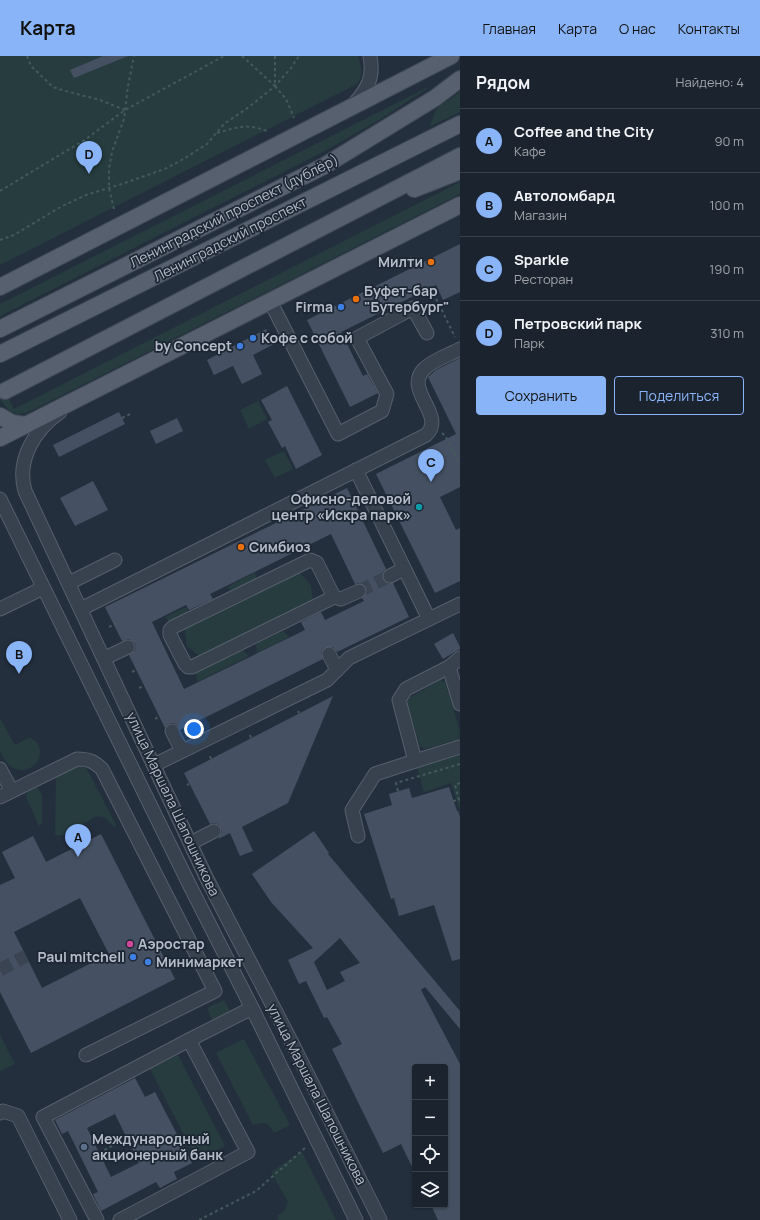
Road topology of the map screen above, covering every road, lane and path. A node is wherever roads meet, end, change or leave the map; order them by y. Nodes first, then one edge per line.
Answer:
1 (27, 56) edge
2 (134, 56) edge
3 (224, 56) edge
4 (242, 56) edge
5 (275, 56) edge
6 (299, 56) edge
7 (370, 56) edge
8 (444, 56) edge
9 (451, 56) edge
10 (460, 79) edge
11 (275, 86) junction
12 (351, 107) junction
13 (125, 110) junction
14 (294, 118) dead end
15 (460, 124) edge
16 (267, 131) dead end
17 (216, 133) junction
18 (460, 156) edge
19 (460, 171) edge
20 (109, 188) junction
21 (0, 191) edge
22 (460, 205) edge
23 (114, 209) dead end
24 (350, 212) junction
25 (0, 240) edge
26 (410, 257) dead end
27 (416, 266) dead end
28 (0, 287) edge
29 (431, 288) dead end
30 (270, 301) junction
31 (0, 329) edge
32 (426, 333) dead end
33 (458, 345) edge
34 (0, 354) edge
35 (5, 391) dead end
36 (82, 397) junction
37 (130, 414) dead end
38 (0, 416) edge
39 (122, 418) dead end
40 (25, 425) junction
41 (432, 428) junction
42 (0, 438) edge
43 (460, 465) edge
44 (356, 470) junction
45 (0, 499) edge
46 (115, 560) dead end
47 (404, 569) junction
48 (390, 576) tunnel mouth
49 (69, 583) junction
50 (43, 588) junction
51 (359, 591) tunnel mouth
52 (334, 597) junction
53 (460, 604) edge
54 (0, 608) edge
55 (81, 609) junction
56 (429, 619) junction
57 (116, 624) dead end
58 (109, 627) dead end
59 (128, 647) dead end
60 (332, 652) dead end
61 (105, 658) junction
62 (460, 658) edge
63 (449, 666) junction
64 (339, 667) junction
65 (138, 669) dead end
66 (132, 672) dead end
67 (146, 684) dead end
68 (140, 688) dead end
69 (460, 704) edge
70 (161, 716) dead end
71 (155, 719) dead end
72 (172, 731) dead end
73 (460, 747) edge
74 (182, 751) junction
75 (415, 761) junction
76 (460, 764) edge
77 (154, 765) junction
78 (0, 769) edge
79 (460, 783) edge
80 (398, 791) dead end
81 (6, 794) edge
82 (453, 801) dead end
83 (214, 831) dead end
84 (358, 836) dead end
85 (191, 843) junction
86 (252, 1008) junction
87 (189, 1040) junction
88 (86, 1055) dead end
89 (0, 1113) edge
90 (127, 1138) dead end
91 (305, 1148) dead end
92 (99, 1153) dead end
93 (70, 1220) edge
94 (97, 1220) edge
95 (120, 1220) edge
96 (199, 1220) edge
97 (356, 1220) edge
98 (380, 1220) edge

1 - 13 path
2 - 13 path
3 - 13 path
4 - 11 path
5 - 11 path
6 - 11 path
7 - 12 street
8 - 9 street
9 - 12 main road
10 - 31 main road, Ленинградский проспект (дублёр)
11 - 14 path
11 - 17 path
12 - 28 main road
13 - 20 path
13 - 21 path
15 - 34 main road, Ленинградский проспект
16 - 17 path
17 - 20 path
18 - 24 main road
19 - 24 main road
20 - 23 path
20 - 25 path
22 - 30 main road
24 - 35 main road
26 - 27 path
29 - 33 path
30 - 32 street
30 - 36 main road
33 - 41 street
36 - 40 main road
36 - 49 street, улица Маршала Шапошникова
37 - 39 path
38 - 40 main road
40 - 42 main road
41 - 43 path
41 - 44 street
44 - 47 street
44 - 55 street
45 - 50 street, улица Маршала Шапошникова
46 - 49 street
47 - 48 street
47 - 56 street
49 - 55 street, улица Маршала Шапошникова
50 - 54 street
50 - 86 street, улица Маршала Шапошникова
51 - 52 street
52 - 52 street
53 - 56 street
55 - 61 street, улица Маршала Шапошникова
56 - 64 street
57 - 58 path
59 - 61 street
60 - 64 street
61 - 77 street, улица Маршала Шапошникова
62 - 63 street
63 - 69 street
63 - 75 street
64 - 74 street
65 - 66 path
67 - 68 path
70 - 71 path
72 - 74 street
73 - 75 street
74 - 77 street
75 - 84 street
76 - 80 path
77 - 85 street, улица Маршала Шапошникова
78 - 81 street
79 - 82 path
81 - 88 street
83 - 85 street
85 - 98 street, улица Маршала Шапошникова
86 - 87 street
86 - 97 street, улица Маршала Шапошникова
87 - 94 street
87 - 95 street
89 - 93 street
90 - 92 path
91 - 96 path

